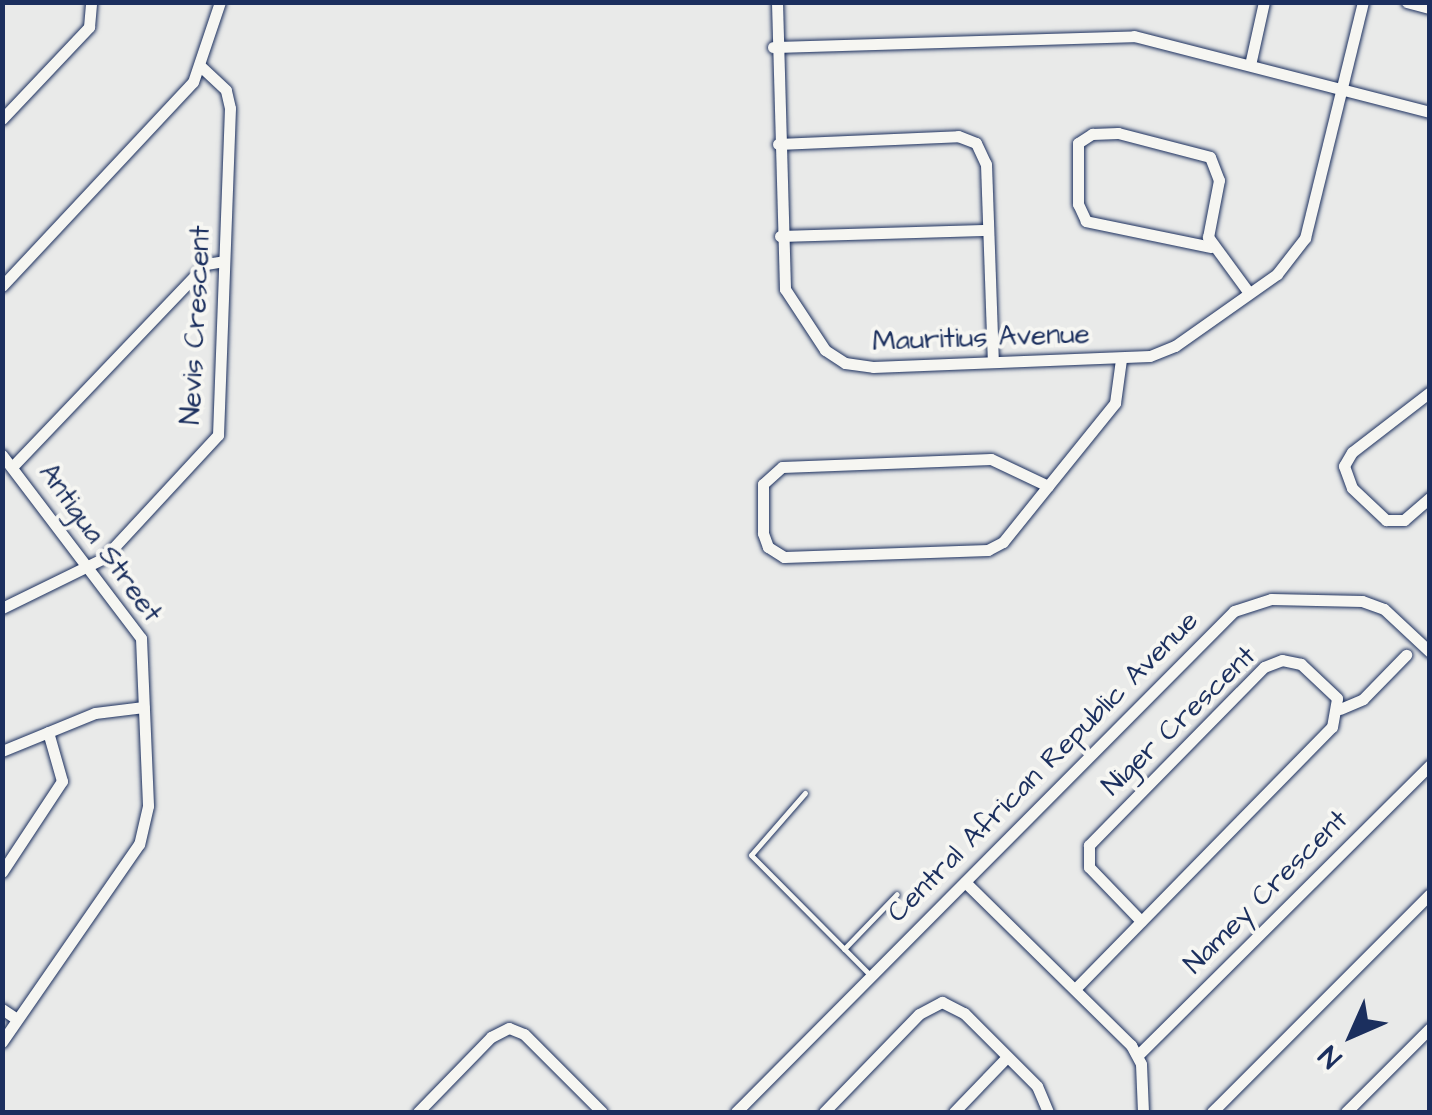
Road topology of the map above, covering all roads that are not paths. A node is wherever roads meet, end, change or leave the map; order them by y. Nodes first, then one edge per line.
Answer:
1 (91, 2) edge
2 (220, 2) edge
3 (776, 2) edge
4 (1264, 2) edge
5 (1363, 2) edge
6 (1407, 2) edge
7 (1430, 8) edge
8 (773, 47) junction
9 (1250, 64) junction
10 (201, 67) junction
11 (1342, 87) junction
12 (1430, 112) edge
13 (2, 119) edge
14 (778, 144) junction
15 (984, 230) junction
16 (780, 236) junction
17 (1211, 247) junction
18 (224, 261) junction
19 (2, 286) edge
20 (1249, 293) junction
21 (1121, 359) junction
22 (993, 360) junction
23 (1430, 392) edge
24 (2, 455) edge
25 (14, 466) junction
26 (1048, 486) junction
27 (1430, 496) edge
28 (90, 565) junction
29 (2, 608) edge
30 (1430, 652) edge
31 (1406, 655) dead end
32 (144, 707) junction
33 (1340, 710) junction
34 (48, 732) junction
35 (2, 751) edge
36 (1430, 764) edge
37 (805, 793) dead end
38 (2, 872) edge
39 (965, 882) junction
40 (898, 894) dead end
41 (1430, 894) edge
42 (1142, 921) junction
43 (844, 949) junction
44 (872, 976) junction
45 (1075, 989) junction
46 (2, 1010) edge
47 (18, 1020) junction
48 (1430, 1028) edge
49 (2, 1042) edge
50 (1138, 1055) junction
51 (1007, 1058) junction
52 (418, 1112) edge
53 (600, 1112) edge
54 (736, 1112) edge
55 (824, 1112) edge
56 (954, 1112) edge
57 (1048, 1112) edge
58 (1143, 1112) edge
59 (1212, 1112) edge
60 (1346, 1112) edge

1 - 13 street
2 - 10 street
3 - 8 street, Mauritius Avenue
4 - 9 street
5 - 11 street, Mauritius Avenue
6 - 7 street
8 - 9 street
8 - 14 street, Mauritius Avenue
9 - 11 street
10 - 18 street, Nevis Crescent
10 - 19 street
11 - 12 street
11 - 20 street, Mauritius Avenue
14 - 15 street
14 - 16 street, Mauritius Avenue
15 - 16 street
15 - 22 street
16 - 22 street, Mauritius Avenue
17 - 17 street
17 - 20 street
18 - 25 street
18 - 28 street, Nevis Crescent
20 - 21 street, Mauritius Avenue
21 - 22 street, Mauritius Avenue
21 - 26 street
23 - 27 street
24 - 25 street, Antigua Street
25 - 28 street, Antigua Street
26 - 26 street
28 - 29 street, Nevis Crescent
28 - 32 street, Antigua Street
30 - 39 street, Central African Republic Avenue
31 - 33 street
32 - 34 street
32 - 47 street, Antigua Street
33 - 42 street
33 - 42 street, Niger Crescent
34 - 35 street
34 - 38 street
36 - 50 street, Namey Crescent
37 - 43 lane
39 - 44 street, Central African Republic Avenue
39 - 45 street
40 - 43 lane
41 - 59 street
42 - 45 street
43 - 44 lane
44 - 54 street, Central African Republic Avenue
45 - 50 street
46 - 47 street
47 - 49 street, Antigua Street
48 - 60 street
50 - 58 street
51 - 55 street
51 - 56 street
51 - 57 street
52 - 53 street

